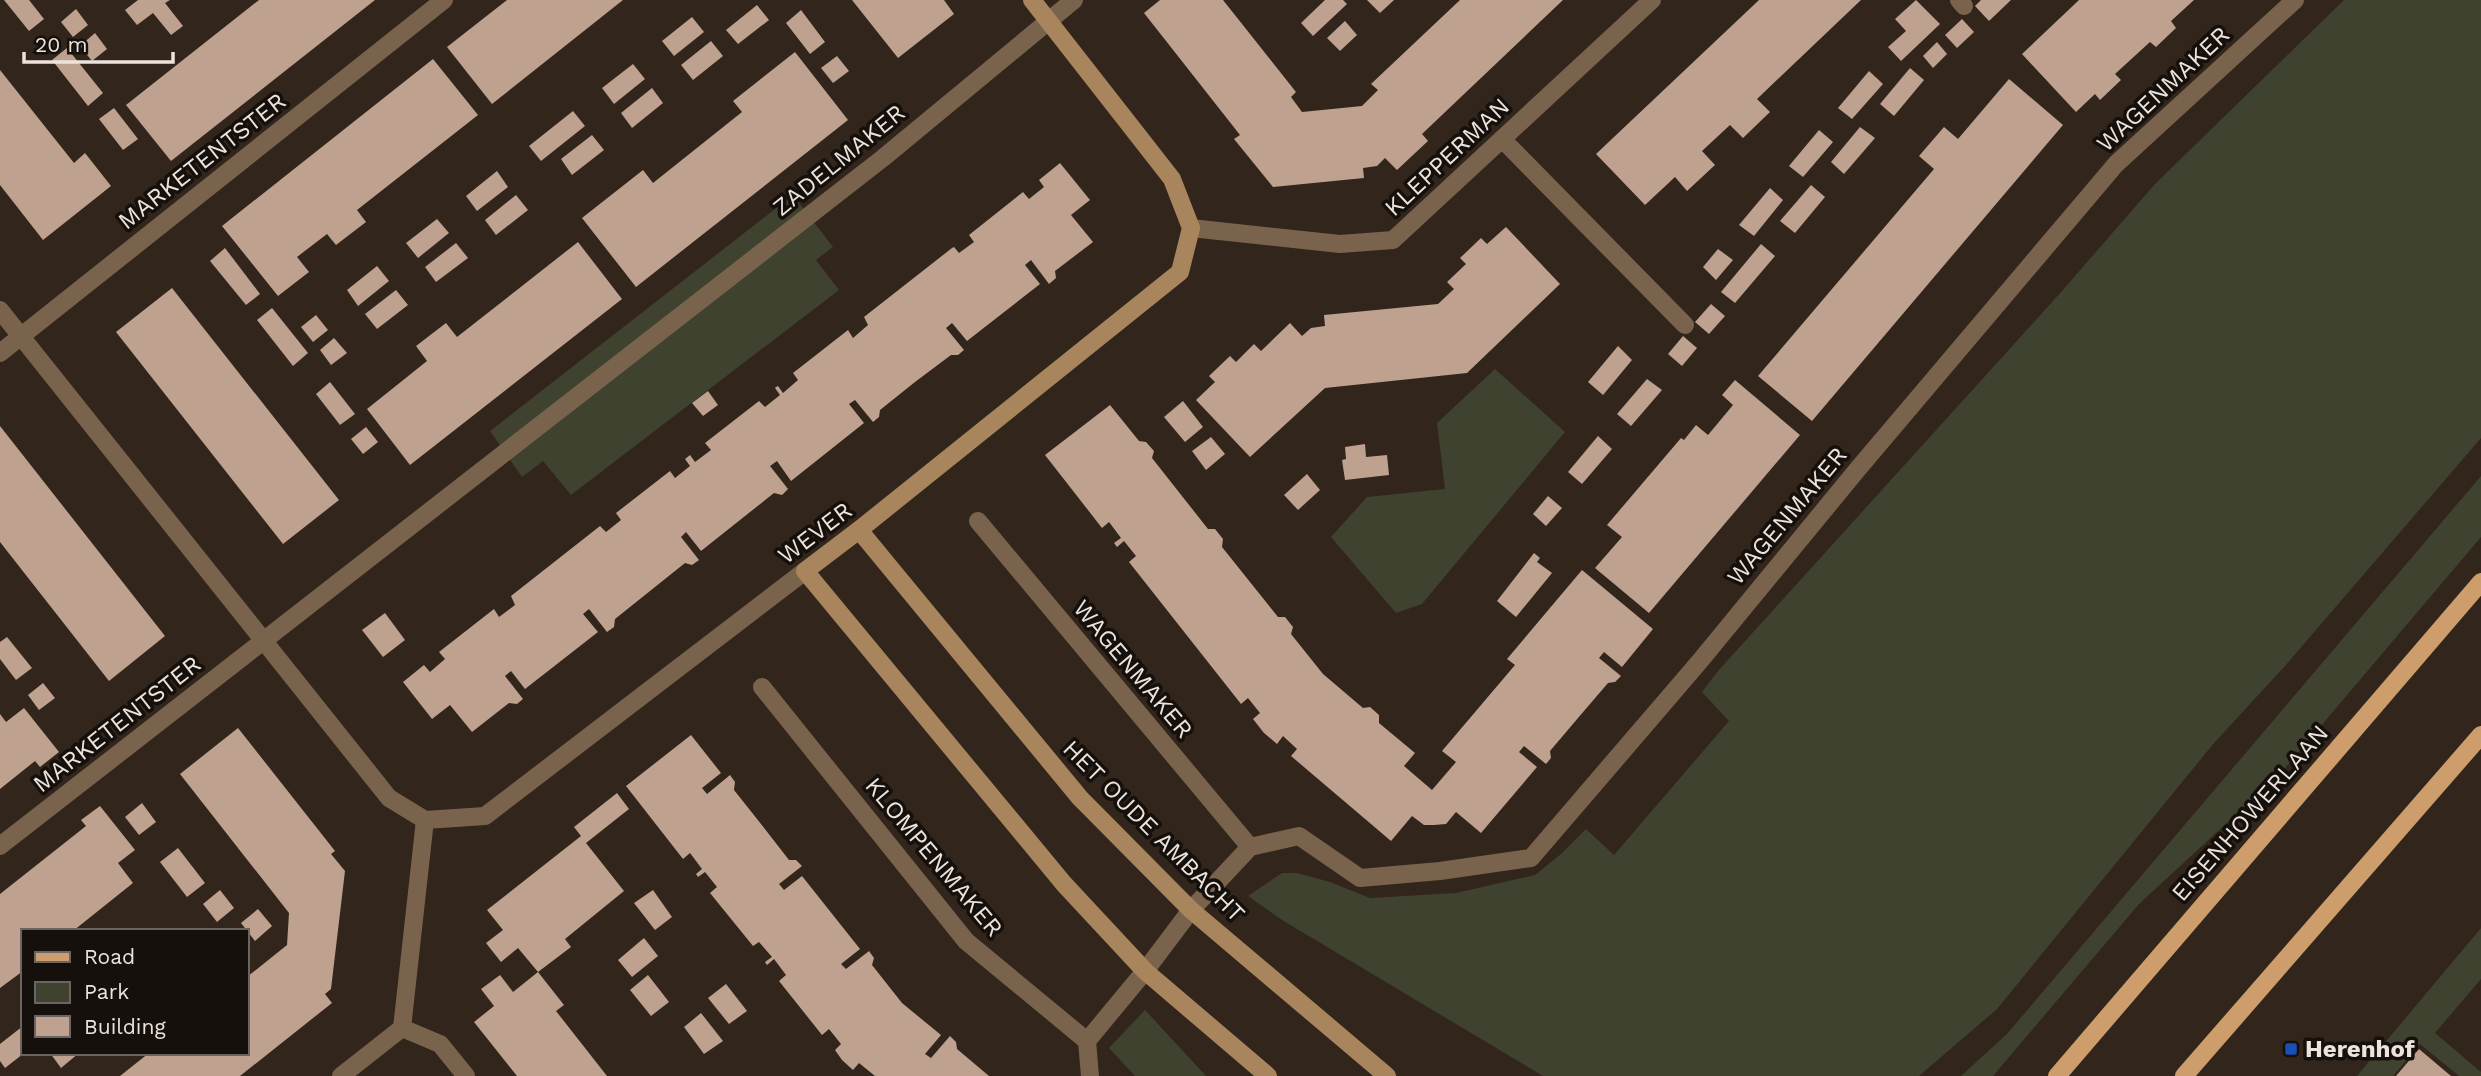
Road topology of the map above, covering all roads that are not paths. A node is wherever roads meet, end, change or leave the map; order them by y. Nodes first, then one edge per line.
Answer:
1 (444, 0) edge
2 (1032, 0) edge
3 (1074, 0) edge
4 (1652, 0) edge
5 (2295, 0) edge
6 (1049, 21) junction
7 (1502, 139) junction
8 (1191, 228) junction
9 (0, 310) edge
10 (1685, 324) dead end
11 (658, 334) joint
12 (21, 336) junction
13 (0, 353) edge
14 (978, 521) dead end
15 (859, 530) junction
16 (805, 571) junction
17 (2481, 582) edge
18 (264, 641) junction
19 (762, 687) dead end
20 (2481, 735) edge
21 (425, 820) junction
22 (0, 846) edge
23 (1250, 847) junction
24 (1191, 910) junction
25 (1145, 971) junction
26 (401, 1028) junction
27 (1087, 1041) junction
28 (341, 1076) edge
29 (466, 1076) edge
30 (1090, 1076) edge
31 (1268, 1076) edge
32 (1387, 1076) edge
33 (2057, 1076) edge
34 (2184, 1076) edge

1 - 12 street, MARKETENTSTER
2 - 6 street
3 - 6 street, ZADELMAKER
4 - 7 street, KLEPPERMAN
5 - 23 street, WAGENMAKER
6 - 8 street
6 - 11 street, ZADELMAKER
7 - 8 street, KLEPPERMAN
7 - 10 street
8 - 15 street, WEVER
9 - 12 street
11 - 18 street, MARKETENTSTER
12 - 13 street, MARKETENTSTER
12 - 18 street
14 - 23 street, WAGENMAKER
15 - 16 street, WEVER
15 - 24 street, HET OUDE AMBACHT
16 - 21 street, WEVER
16 - 25 street
17 - 33 main road, EISENHOWERLAAN
18 - 21 street
18 - 22 street, MARKETENTSTER
19 - 27 street, KLOMPENMAKER
20 - 34 main road
21 - 26 street
23 - 24 street
24 - 25 street
24 - 32 street, HET OUDE AMBACHT
25 - 27 street
25 - 31 street
26 - 28 street
26 - 29 street
27 - 30 street

